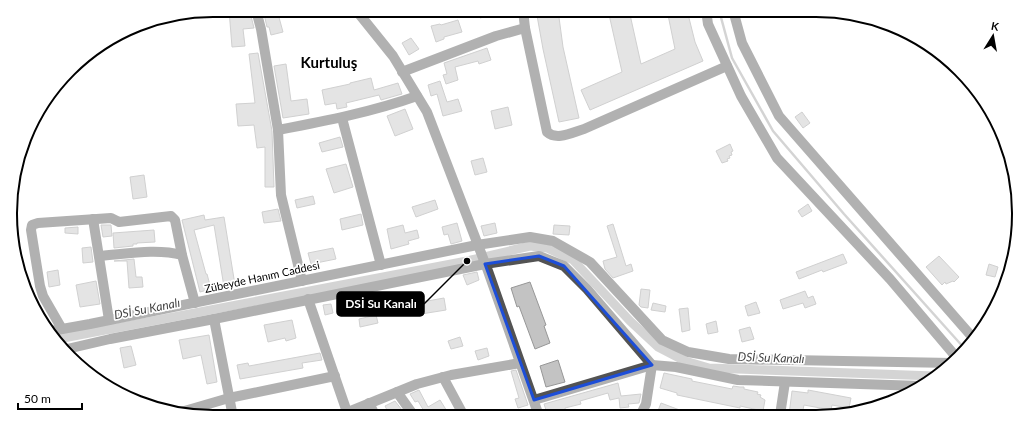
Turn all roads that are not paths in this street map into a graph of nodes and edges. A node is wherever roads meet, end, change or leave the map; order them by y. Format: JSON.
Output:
{"nodes":[{"id":1,"x":258,"y":17,"type":"edge"},
{"id":2,"x":362,"y":17,"type":"edge"},
{"id":3,"x":524,"y":17,"type":"edge"},
{"id":4,"x":707,"y":17,"type":"edge"},
{"id":5,"x":735,"y":17,"type":"edge"},
{"id":6,"x":525,"y":28,"type":"junction"},
{"id":7,"x":727,"y":66,"type":"junction"},
{"id":8,"x":402,"y":72,"type":"junction"},
{"id":9,"x":417,"y":96,"type":"junction"},
{"id":10,"x":342,"y":118,"type":"junction"},
{"id":11,"x":278,"y":130,"type":"junction"},
{"id":12,"x":93,"y":219,"type":"junction"},
{"id":13,"x":477,"y":245,"type":"junction"},
{"id":14,"x":182,"y":255,"type":"junction"},
{"id":15,"x":99,"y":256,"type":"junction"},
{"id":16,"x":485,"y":264,"type":"junction"},
{"id":17,"x":381,"y":265,"type":"junction"},
{"id":18,"x":302,"y":281,"type":"junction"},
{"id":19,"x":308,"y":299,"type":"junction"},
{"id":20,"x":195,"y":303,"type":"junction"},
{"id":21,"x":214,"y":319,"type":"junction"},
{"id":22,"x":109,"y":320,"type":"junction"},
{"id":23,"x":62,"y":329,"type":"junction"},
{"id":24,"x":56,"y":330,"type":"edge"},
{"id":25,"x":970,"y":334,"type":"edge"},
{"id":26,"x":71,"y":348,"type":"edge"},
{"id":27,"x":953,"y":353,"type":"edge"},
{"id":28,"x":520,"y":362,"type":"junction"},
{"id":29,"x":943,"y":363,"type":"edge"},
{"id":30,"x":652,"y":365,"type":"junction"},
{"id":31,"x":335,"y":376,"type":"junction"},
{"id":32,"x":444,"y":377,"type":"junction"},
{"id":33,"x":785,"y":382,"type":"junction"},
{"id":34,"x":903,"y":390,"type":"edge"},
{"id":35,"x":397,"y":392,"type":"junction"},
{"id":36,"x":230,"y":398,"type":"junction"},
{"id":37,"x":534,"y":400,"type":"junction"},
{"id":38,"x":369,"y":403,"type":"junction"},
{"id":39,"x":192,"y":409,"type":"edge"},
{"id":40,"x":232,"y":410,"type":"edge"},
{"id":41,"x":346,"y":410,"type":"edge"},
{"id":42,"x":352,"y":410,"type":"edge"},
{"id":43,"x":373,"y":410,"type":"edge"},
{"id":44,"x":410,"y":410,"type":"edge"},
{"id":45,"x":461,"y":410,"type":"edge"},
{"id":46,"x":538,"y":410,"type":"edge"},
{"id":47,"x":643,"y":410,"type":"edge"},
{"id":48,"x":781,"y":410,"type":"edge"}],
"edges":[{"from":1,"to":11,"type":"street"},
{"from":2,"to":8,"type":"street"},
{"from":3,"to":6,"type":"street"},
{"from":4,"to":7,"type":"street"},
{"from":5,"to":25,"type":"street"},
{"from":6,"to":7,"type":"street"},
{"from":6,"to":8,"type":"street"},
{"from":7,"to":27,"type":"street"},
{"from":8,"to":9,"type":"street"},
{"from":9,"to":10,"type":"street"},
{"from":9,"to":13,"type":"street"},
{"from":10,"to":11,"type":"street"},
{"from":10,"to":17,"type":"street"},
{"from":11,"to":18,"type":"street"},
{"from":12,"to":14,"type":"street"},
{"from":12,"to":15,"type":"street"},
{"from":12,"to":23,"type":"street"},
{"from":13,"to":16,"type":"street"},
{"from":13,"to":17,"type":"street","name":"Zübeyde Hanım Caddesi"},
{"from":13,"to":29,"type":"street","name":"Zübeyde Hanım Caddesi"},
{"from":14,"to":15,"type":"street"},
{"from":14,"to":20,"type":"street"},
{"from":15,"to":22,"type":"street"},
{"from":16,"to":19,"type":"street"},
{"from":16,"to":28,"type":"street"},
{"from":16,"to":30,"type":"street"},
{"from":17,"to":18,"type":"street","name":"Zübeyde Hanım Caddesi"},
{"from":18,"to":20,"type":"street","name":"Zübeyde Hanım Caddesi"},
{"from":19,"to":21,"type":"street"},
{"from":19,"to":31,"type":"street"},
{"from":20,"to":22,"type":"street","name":"Zübeyde Hanım Caddesi"},
{"from":21,"to":26,"type":"street"},
{"from":21,"to":36,"type":"street"},
{"from":22,"to":23,"type":"street","name":"Zübeyde Hanım Caddesi"},
{"from":23,"to":24,"type":"street","name":"Zübeyde Hanım Caddesi"},
{"from":28,"to":32,"type":"street"},
{"from":28,"to":37,"type":"street"},
{"from":30,"to":33,"type":"street"},
{"from":30,"to":37,"type":"street"},
{"from":30,"to":47,"type":"street"},
{"from":31,"to":36,"type":"street"},
{"from":31,"to":41,"type":"street"},
{"from":32,"to":35,"type":"street"},
{"from":32,"to":45,"type":"street"},
{"from":33,"to":34,"type":"street"},
{"from":33,"to":48,"type":"street"},
{"from":35,"to":38,"type":"street"},
{"from":35,"to":44,"type":"street"},
{"from":36,"to":39,"type":"street"},
{"from":36,"to":40,"type":"street"},
{"from":37,"to":46,"type":"street"},
{"from":38,"to":42,"type":"street"},
{"from":38,"to":43,"type":"street"}]}
